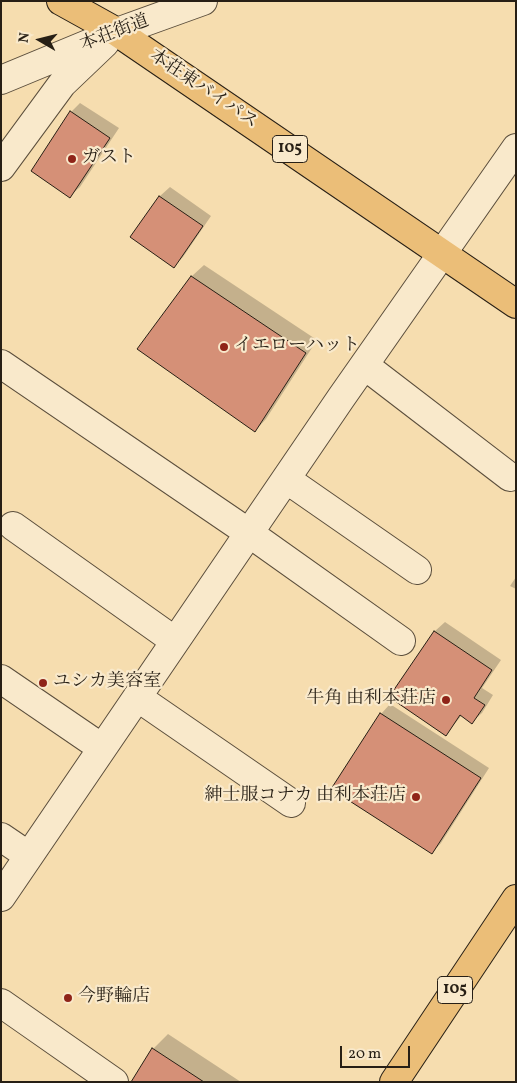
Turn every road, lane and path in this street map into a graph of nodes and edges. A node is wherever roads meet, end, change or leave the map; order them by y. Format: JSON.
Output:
{"nodes":[{"id":1,"x":203,"y":1,"type":"edge"},
{"id":2,"x":75,"y":5,"type":"edge"},
{"id":3,"x":117,"y":32,"type":"junction"},
{"id":4,"x":1,"y":80,"type":"edge"},
{"id":5,"x":516,"y":148,"type":"edge"},
{"id":6,"x":1,"y":168,"type":"edge"},
{"id":7,"x":442,"y":252,"type":"junction"},
{"id":8,"x":516,"y":304,"type":"edge"},
{"id":9,"x":1,"y":364,"type":"edge"},
{"id":10,"x":364,"y":365,"type":"junction"},
{"id":11,"x":510,"y":478,"type":"dead end"},
{"id":12,"x":286,"y":479,"type":"junction"},
{"id":13,"x":13,"y":526,"type":"dead end"},
{"id":14,"x":249,"y":532,"type":"junction"},
{"id":15,"x":417,"y":570,"type":"dead end"},
{"id":16,"x":175,"y":641,"type":"junction"},
{"id":17,"x":401,"y":641,"type":"dead end"},
{"id":18,"x":1,"y":679,"type":"edge"},
{"id":19,"x":137,"y":698,"type":"junction"},
{"id":20,"x":102,"y":748,"type":"junction"},
{"id":21,"x":291,"y":803,"type":"dead end"},
{"id":22,"x":1,"y":837,"type":"edge"},
{"id":23,"x":29,"y":856,"type":"junction"},
{"id":24,"x":1,"y":897,"type":"edge"},
{"id":25,"x":516,"y":899,"type":"edge"},
{"id":26,"x":1,"y":1003,"type":"edge"},
{"id":27,"x":114,"y":1082,"type":"edge"},
{"id":28,"x":394,"y":1082,"type":"edge"}],
"edges":[{"from":1,"to":3,"type":"street","name":"本荘街道"},
{"from":2,"to":3,"type":"highway","name":"本荘東バイパス","number":"105"},
{"from":3,"to":4,"type":"street","name":"本荘街道"},
{"from":3,"to":6,"type":"street"},
{"from":3,"to":7,"type":"highway","name":"本荘東バイパス","number":"105"},
{"from":5,"to":7,"type":"street"},
{"from":7,"to":8,"type":"highway","name":"本荘東バイパス","number":"105"},
{"from":7,"to":10,"type":"street"},
{"from":9,"to":14,"type":"street"},
{"from":10,"to":11,"type":"street"},
{"from":10,"to":12,"type":"street"},
{"from":12,"to":14,"type":"street"},
{"from":12,"to":15,"type":"street"},
{"from":13,"to":16,"type":"street"},
{"from":14,"to":16,"type":"street"},
{"from":14,"to":17,"type":"street"},
{"from":16,"to":19,"type":"street"},
{"from":18,"to":20,"type":"street"},
{"from":19,"to":20,"type":"street"},
{"from":19,"to":21,"type":"street"},
{"from":20,"to":23,"type":"street"},
{"from":22,"to":23,"type":"street"},
{"from":23,"to":24,"type":"street"},
{"from":25,"to":28,"type":"highway","number":"105"},
{"from":26,"to":27,"type":"street"}]}
